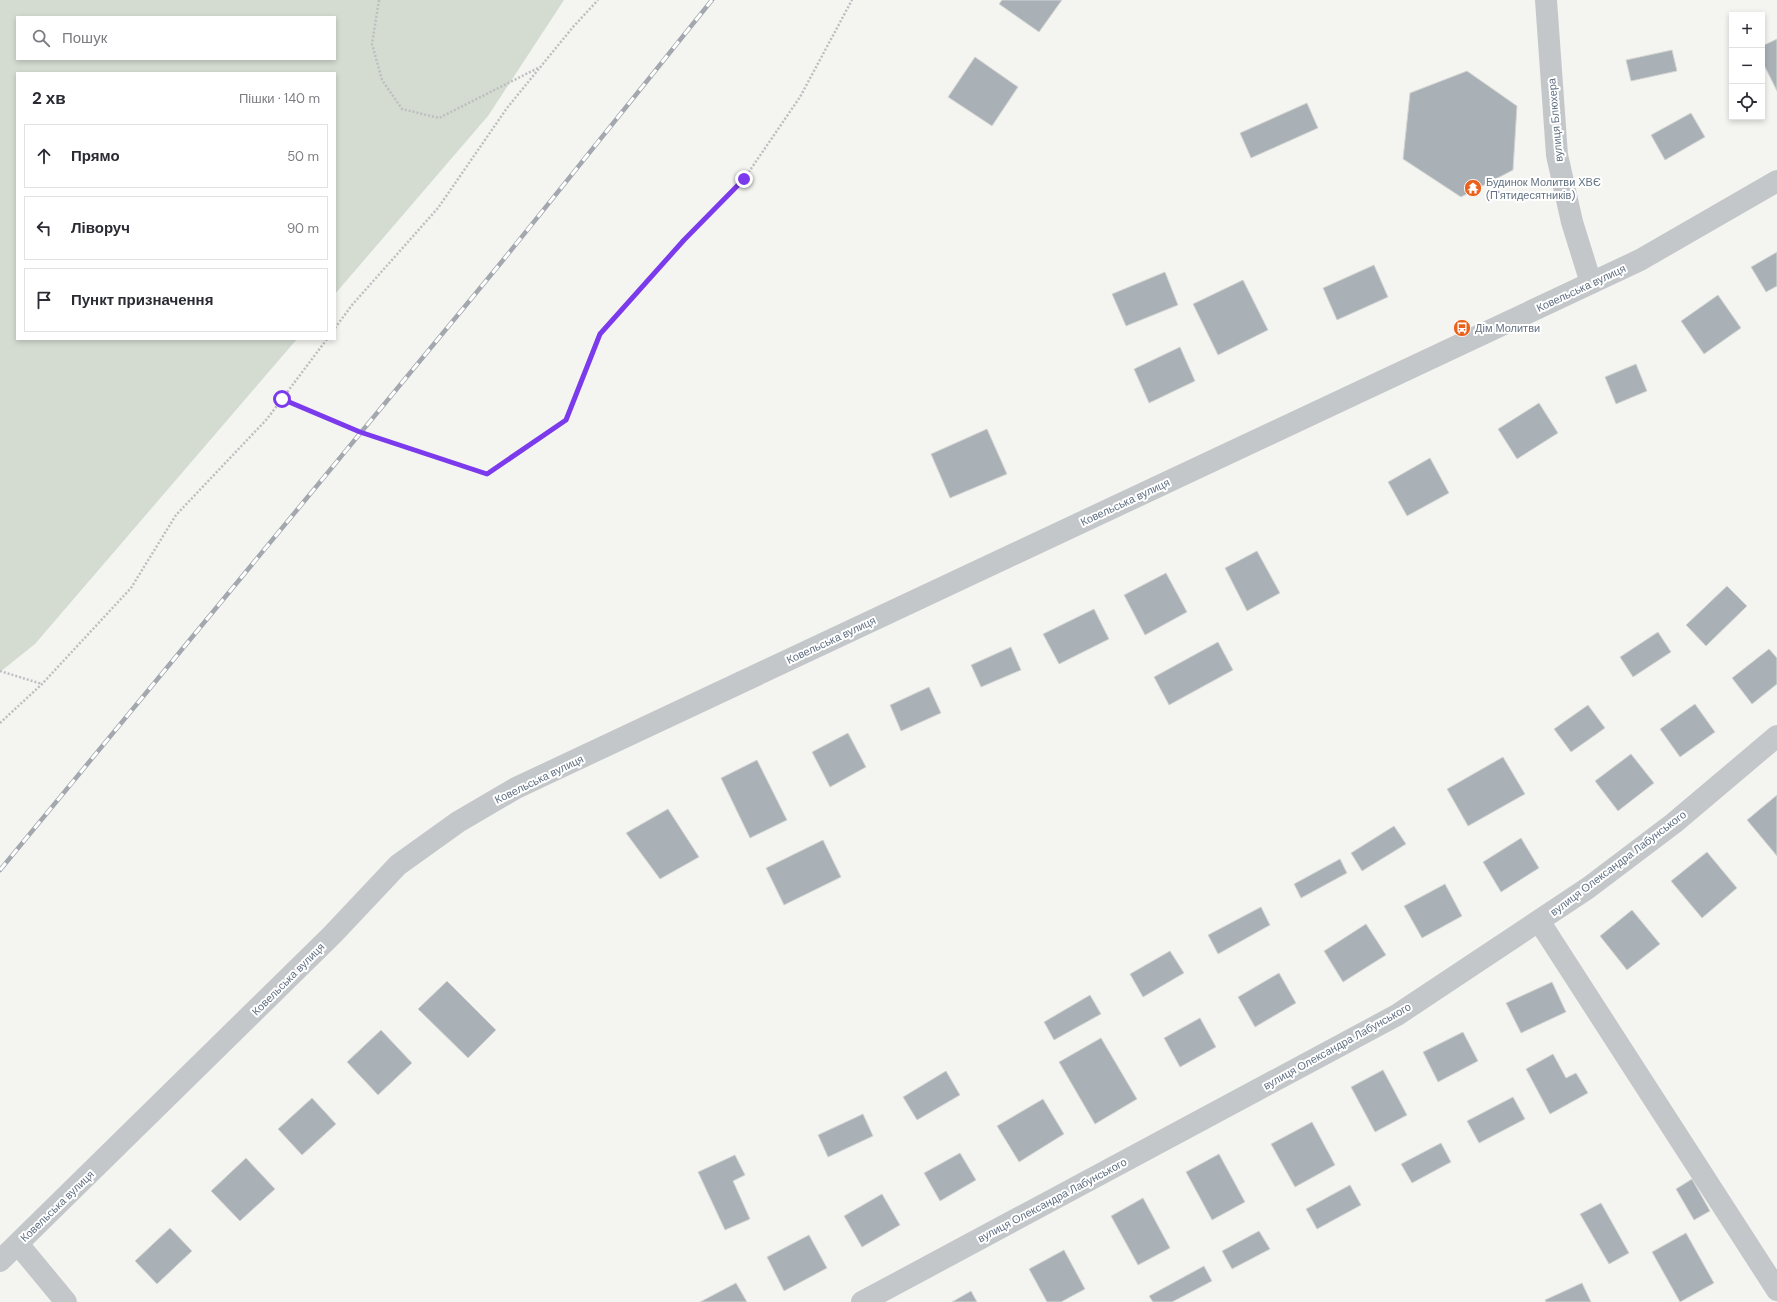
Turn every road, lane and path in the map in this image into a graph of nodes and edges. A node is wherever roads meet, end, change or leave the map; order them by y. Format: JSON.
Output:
{"nodes":[{"id":1,"x":379,"y":0,"type":"edge"},
{"id":2,"x":598,"y":0,"type":"edge"},
{"id":3,"x":852,"y":0,"type":"edge"},
{"id":4,"x":1546,"y":0,"type":"edge"},
{"id":5,"x":542,"y":66,"type":"junction"},
{"id":6,"x":1777,"y":182,"type":"edge"},
{"id":7,"x":1591,"y":283,"type":"junction"},
{"id":8,"x":336,"y":327,"type":"edge"},
{"id":9,"x":326,"y":340,"type":"edge"},
{"id":10,"x":282,"y":399,"type":"junction"},
{"id":11,"x":0,"y":671,"type":"edge"},
{"id":12,"x":42,"y":684,"type":"junction"},
{"id":13,"x":1,"y":723,"type":"edge"},
{"id":14,"x":1777,"y":736,"type":"edge"},
{"id":15,"x":1539,"y":921,"type":"junction"},
{"id":16,"x":18,"y":1244,"type":"junction"},
{"id":17,"x":0,"y":1262,"type":"edge"},
{"id":18,"x":1777,"y":1290,"type":"edge"},
{"id":19,"x":66,"y":1302,"type":"edge"},
{"id":20,"x":862,"y":1302,"type":"edge"}],
"edges":[{"from":1,"to":5,"type":"path"},
{"from":2,"to":5,"type":"path"},
{"from":3,"to":10,"type":"path"},
{"from":4,"to":7,"type":"street","name":"вулиця Блюхера"},
{"from":5,"to":8,"type":"path"},
{"from":6,"to":7,"type":"street","name":"Ковельська вулиця"},
{"from":7,"to":16,"type":"street","name":"Ковельська вулиця"},
{"from":9,"to":10,"type":"path"},
{"from":10,"to":12,"type":"path"},
{"from":11,"to":12,"type":"path"},
{"from":12,"to":13,"type":"path"},
{"from":14,"to":15,"type":"street","name":"вулиця Олександра Лабунського"},
{"from":15,"to":18,"type":"street"},
{"from":15,"to":20,"type":"street","name":"вулиця Олександра Лабунського"},
{"from":16,"to":17,"type":"street","name":"Ковельська вулиця"},
{"from":16,"to":19,"type":"street"}]}
